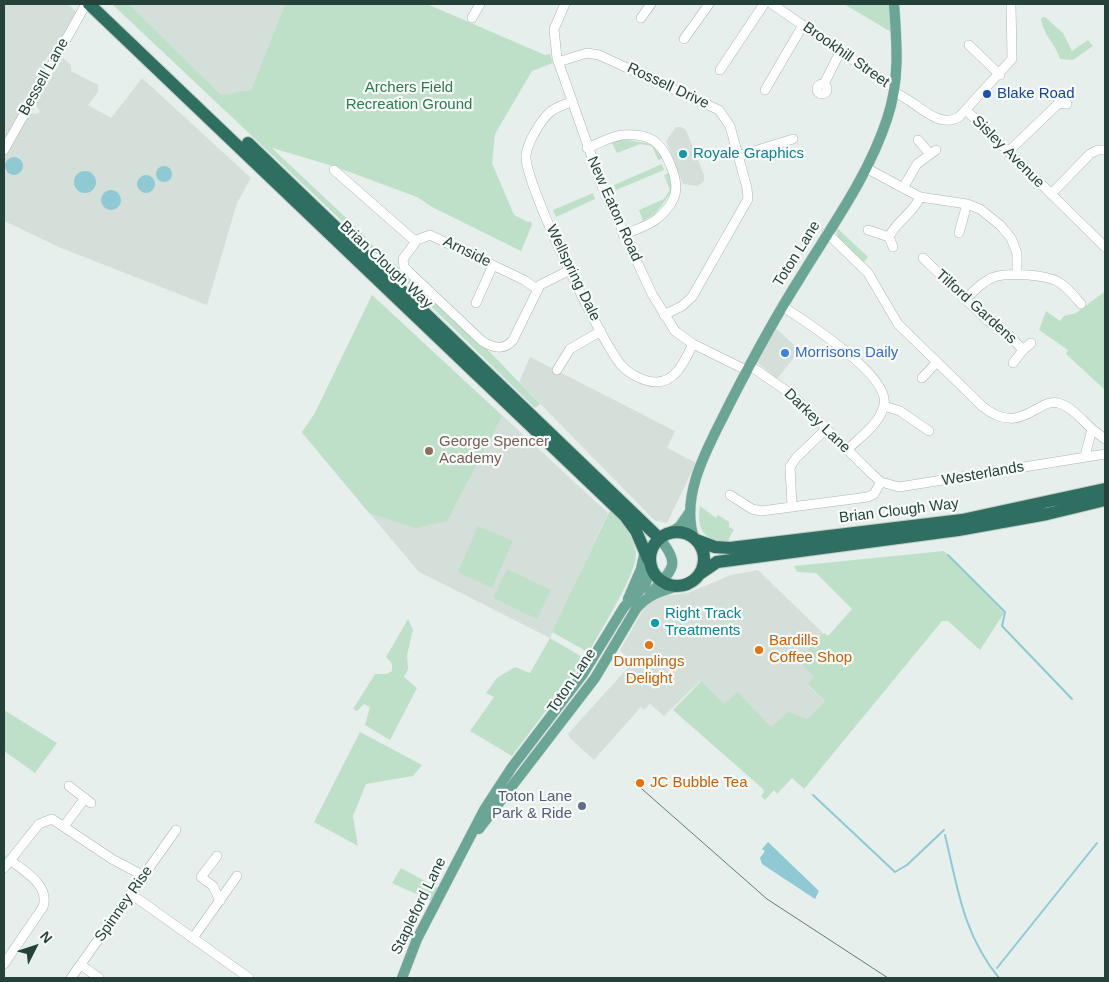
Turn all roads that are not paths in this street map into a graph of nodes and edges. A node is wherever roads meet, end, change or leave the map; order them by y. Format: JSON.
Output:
{"nodes":[{"id":1,"x":480,"y":4,"type":"edge"},
{"id":2,"x":565,"y":4,"type":"edge"},
{"id":3,"x":651,"y":4,"type":"edge"},
{"id":4,"x":709,"y":4,"type":"edge"},
{"id":5,"x":764,"y":4,"type":"edge"},
{"id":6,"x":772,"y":4,"type":"edge"},
{"id":7,"x":894,"y":4,"type":"edge"},
{"id":8,"x":1012,"y":4,"type":"edge"},
{"id":9,"x":93,"y":5,"type":"edge"},
{"id":10,"x":472,"y":18,"type":"dead end"},
{"id":11,"x":641,"y":18,"type":"dead end"},
{"id":12,"x":803,"y":25,"type":"junction"},
{"id":13,"x":684,"y":39,"type":"dead end"},
{"id":14,"x":975,"y":47,"type":"dead end"},
{"id":15,"x":840,"y":52,"type":"junction"},
{"id":16,"x":558,"y":62,"type":"junction"},
{"id":17,"x":720,"y":70,"type":"dead end"},
{"id":18,"x":1000,"y":75,"type":"junction"},
{"id":19,"x":824,"y":84,"type":"dead end"},
{"id":20,"x":765,"y":90,"type":"dead end"},
{"id":21,"x":895,"y":91,"type":"junction"},
{"id":22,"x":1061,"y":100,"type":"dead end"},
{"id":23,"x":571,"y":102,"type":"junction"},
{"id":24,"x":966,"y":110,"type":"junction"},
{"id":25,"x":793,"y":139,"type":"dead end"},
{"id":26,"x":918,"y":140,"type":"dead end"},
{"id":27,"x":587,"y":148,"type":"junction"},
{"id":28,"x":4,"y":150,"type":"edge"},
{"id":29,"x":1105,"y":150,"type":"edge"},
{"id":30,"x":1008,"y":152,"type":"junction"},
{"id":31,"x":738,"y":156,"type":"junction"},
{"id":32,"x":866,"y":168,"type":"junction"},
{"id":33,"x":334,"y":170,"type":"dead end"},
{"id":34,"x":903,"y":188,"type":"junction"},
{"id":35,"x":1051,"y":194,"type":"junction"},
{"id":36,"x":920,"y":196,"type":"junction"},
{"id":37,"x":966,"y":204,"type":"junction"},
{"id":38,"x":868,"y":230,"type":"dead end"},
{"id":39,"x":828,"y":233,"type":"junction"},
{"id":40,"x":623,"y":235,"type":"junction"},
{"id":41,"x":958,"y":235,"type":"dead end"},
{"id":42,"x":889,"y":237,"type":"junction"},
{"id":43,"x":415,"y":241,"type":"junction"},
{"id":44,"x":893,"y":247,"type":"dead end"},
{"id":45,"x":1105,"y":247,"type":"edge"},
{"id":46,"x":929,"y":260,"type":"dead end"},
{"id":47,"x":493,"y":265,"type":"junction"},
{"id":48,"x":570,"y":270,"type":"junction"},
{"id":49,"x":1017,"y":273,"type":"junction"},
{"id":50,"x":538,"y":289,"type":"junction"},
{"id":51,"x":475,"y":298,"type":"dead end"},
{"id":52,"x":966,"y":299,"type":"junction"},
{"id":53,"x":1081,"y":304,"type":"dead end"},
{"id":54,"x":782,"y":306,"type":"junction"},
{"id":55,"x":664,"y":315,"type":"junction"},
{"id":56,"x":601,"y":331,"type":"junction"},
{"id":57,"x":1031,"y":343,"type":"dead end"},
{"id":58,"x":693,"y":344,"type":"junction"},
{"id":59,"x":1023,"y":350,"type":"junction"},
{"id":60,"x":937,"y":362,"type":"junction"},
{"id":61,"x":1013,"y":363,"type":"dead end"},
{"id":62,"x":747,"y":368,"type":"junction"},
{"id":63,"x":557,"y":370,"type":"dead end"},
{"id":64,"x":922,"y":378,"type":"dead end"},
{"id":65,"x":884,"y":406,"type":"junction"},
{"id":66,"x":826,"y":428,"type":"junction"},
{"id":67,"x":1092,"y":429,"type":"junction"},
{"id":68,"x":928,"y":432,"type":"dead end"},
{"id":69,"x":1105,"y":439,"type":"edge"},
{"id":70,"x":847,"y":450,"type":"junction"},
{"id":71,"x":1105,"y":454,"type":"edge"},
{"id":72,"x":1085,"y":456,"type":"junction"},
{"id":73,"x":881,"y":482,"type":"junction"},
{"id":74,"x":1105,"y":490,"type":"edge"},
{"id":75,"x":730,"y":495,"type":"dead end"},
{"id":76,"x":1105,"y":500,"type":"edge"},
{"id":77,"x":792,"y":506,"type":"junction"},
{"id":78,"x":689,"y":512,"type":"junction"},
{"id":79,"x":664,"y":536,"type":"junction"},
{"id":80,"x":695,"y":539,"type":"junction"},
{"id":81,"x":643,"y":546,"type":"junction"},
{"id":82,"x":648,"y":561,"type":"junction"},
{"id":83,"x":701,"y":573,"type":"junction"},
{"id":84,"x":662,"y":580,"type":"junction"},
{"id":85,"x":678,"y":586,"type":"junction"},
{"id":86,"x":644,"y":600,"type":"junction"},
{"id":87,"x":624,"y":607,"type":"junction"},
{"id":88,"x":69,"y":786,"type":"dead end"},
{"id":89,"x":496,"y":801,"type":"junction"},
{"id":90,"x":65,"y":825,"type":"junction"},
{"id":91,"x":176,"y":830,"type":"dead end"},
{"id":92,"x":217,"y":856,"type":"dead end"},
{"id":93,"x":10,"y":860,"type":"junction"},
{"id":94,"x":4,"y":868,"type":"edge"},
{"id":95,"x":144,"y":876,"type":"junction"},
{"id":96,"x":236,"y":881,"type":"dead end"},
{"id":97,"x":131,"y":894,"type":"junction"},
{"id":98,"x":220,"y":901,"type":"junction"},
{"id":99,"x":193,"y":938,"type":"junction"},
{"id":100,"x":4,"y":964,"type":"edge"},
{"id":101,"x":81,"y":965,"type":"junction"},
{"id":102,"x":72,"y":978,"type":"edge"},
{"id":103,"x":99,"y":978,"type":"edge"},
{"id":104,"x":248,"y":978,"type":"edge"},
{"id":105,"x":402,"y":978,"type":"edge"}],
"edges":[{"from":1,"to":10,"type":"street"},
{"from":2,"to":16,"type":"street","name":"New Eaton Road"},
{"from":3,"to":11,"type":"street"},
{"from":4,"to":13,"type":"street"},
{"from":5,"to":17,"type":"street"},
{"from":6,"to":12,"type":"street","name":"Brookhill Street"},
{"from":7,"to":21,"type":"main road","name":"Toton Lane"},
{"from":8,"to":18,"type":"street"},
{"from":9,"to":28,"type":"street","name":"Bessell Lane"},
{"from":9,"to":79,"type":"highway","name":"Brian Clough Way"},
{"from":9,"to":81,"type":"highway","name":"Brian Clough Way"},
{"from":12,"to":15,"type":"street","name":"Brookhill Street"},
{"from":12,"to":20,"type":"street"},
{"from":14,"to":18,"type":"street"},
{"from":15,"to":19,"type":"street"},
{"from":15,"to":21,"type":"street","name":"Brookhill Street"},
{"from":16,"to":23,"type":"street","name":"New Eaton Road"},
{"from":16,"to":31,"type":"street","name":"Rossell Drive"},
{"from":18,"to":24,"type":"street"},
{"from":21,"to":24,"type":"street"},
{"from":21,"to":32,"type":"main road","name":"Toton Lane"},
{"from":22,"to":30,"type":"street"},
{"from":23,"to":27,"type":"street","name":"New Eaton Road"},
{"from":23,"to":48,"type":"street","name":"Wellspring Dale"},
{"from":24,"to":30,"type":"street","name":"Sisley Avenue"},
{"from":25,"to":31,"type":"street"},
{"from":26,"to":34,"type":"street"},
{"from":27,"to":40,"type":"street","name":"New Eaton Road"},
{"from":27,"to":40,"type":"street"},
{"from":29,"to":35,"type":"street","name":"Sisley Avenue"},
{"from":30,"to":35,"type":"street","name":"Sisley Avenue"},
{"from":31,"to":55,"type":"street","name":"Rossell Drive"},
{"from":32,"to":34,"type":"street"},
{"from":32,"to":39,"type":"main road","name":"Toton Lane"},
{"from":33,"to":43,"type":"street"},
{"from":34,"to":36,"type":"street"},
{"from":35,"to":45,"type":"street","name":"Sisley Avenue"},
{"from":36,"to":37,"type":"street"},
{"from":36,"to":42,"type":"street"},
{"from":37,"to":41,"type":"street"},
{"from":37,"to":49,"type":"street"},
{"from":38,"to":42,"type":"street"},
{"from":39,"to":54,"type":"main road","name":"Toton Lane"},
{"from":39,"to":60,"type":"street"},
{"from":40,"to":55,"type":"street","name":"New Eaton Road"},
{"from":42,"to":44,"type":"street"},
{"from":43,"to":47,"type":"street","name":"Arnside"},
{"from":43,"to":50,"type":"street"},
{"from":46,"to":52,"type":"street","name":"Tilford Gardens"},
{"from":47,"to":50,"type":"street","name":"Arnside"},
{"from":47,"to":51,"type":"street"},
{"from":48,"to":50,"type":"street"},
{"from":48,"to":56,"type":"street","name":"Wellspring Dale"},
{"from":49,"to":52,"type":"street"},
{"from":49,"to":53,"type":"street"},
{"from":52,"to":59,"type":"street","name":"Tilford Gardens"},
{"from":54,"to":62,"type":"main road","name":"Toton Lane"},
{"from":54,"to":65,"type":"street"},
{"from":55,"to":58,"type":"street","name":"New Eaton Road"},
{"from":56,"to":58,"type":"street","name":"Wellspring Dale"},
{"from":56,"to":63,"type":"street"},
{"from":57,"to":59,"type":"street","name":"Tilford Gardens"},
{"from":58,"to":62,"type":"street","name":"New Eaton Road"},
{"from":59,"to":61,"type":"street","name":"Tilford Gardens"},
{"from":60,"to":64,"type":"street"},
{"from":60,"to":67,"type":"street"},
{"from":62,"to":66,"type":"street","name":"Darkey Lane"},
{"from":62,"to":78,"type":"main road","name":"Toton Lane"},
{"from":65,"to":68,"type":"street"},
{"from":65,"to":70,"type":"street"},
{"from":66,"to":70,"type":"street","name":"Darkey Lane"},
{"from":66,"to":77,"type":"street"},
{"from":67,"to":69,"type":"street"},
{"from":67,"to":72,"type":"street"},
{"from":70,"to":73,"type":"street","name":"Darkey Lane"},
{"from":71,"to":72,"type":"street","name":"Westerlands"},
{"from":72,"to":73,"type":"street","name":"Westerlands"},
{"from":73,"to":77,"type":"street"},
{"from":74,"to":80,"type":"highway","name":"Brian Clough Way"},
{"from":75,"to":77,"type":"street"},
{"from":76,"to":83,"type":"highway","name":"Brian Clough Way"},
{"from":78,"to":79,"type":"main road","name":"Toton Lane"},
{"from":78,"to":80,"type":"main road","name":"Toton Lane"},
{"from":79,"to":80,"type":"highway","name":"Brian Clough Way"},
{"from":79,"to":82,"type":"highway"},
{"from":79,"to":84,"type":"main road"},
{"from":80,"to":83,"type":"highway"},
{"from":81,"to":82,"type":"highway","name":"Brian Clough Way"},
{"from":81,"to":87,"type":"main road"},
{"from":82,"to":84,"type":"highway","name":"Brian Clough Way"},
{"from":82,"to":87,"type":"main road","name":"Toton Lane"},
{"from":83,"to":85,"type":"highway","name":"Brian Clough Way"},
{"from":84,"to":85,"type":"highway"},
{"from":84,"to":86,"type":"main road"},
{"from":85,"to":86,"type":"main road","name":"Toton Lane"},
{"from":86,"to":89,"type":"main road","name":"Toton Lane"},
{"from":87,"to":89,"type":"main road","name":"Toton Lane"},
{"from":88,"to":90,"type":"street"},
{"from":89,"to":105,"type":"main road","name":"Stapleford Lane"},
{"from":90,"to":93,"type":"street"},
{"from":90,"to":95,"type":"street"},
{"from":91,"to":95,"type":"street","name":"Spinney Rise"},
{"from":92,"to":98,"type":"street"},
{"from":93,"to":94,"type":"street"},
{"from":93,"to":100,"type":"street"},
{"from":95,"to":97,"type":"street","name":"Spinney Rise"},
{"from":96,"to":98,"type":"street"},
{"from":97,"to":99,"type":"street"},
{"from":97,"to":101,"type":"street","name":"Spinney Rise"},
{"from":98,"to":99,"type":"street"},
{"from":99,"to":104,"type":"street"},
{"from":101,"to":102,"type":"street","name":"Spinney Rise"},
{"from":101,"to":103,"type":"street"}]}
